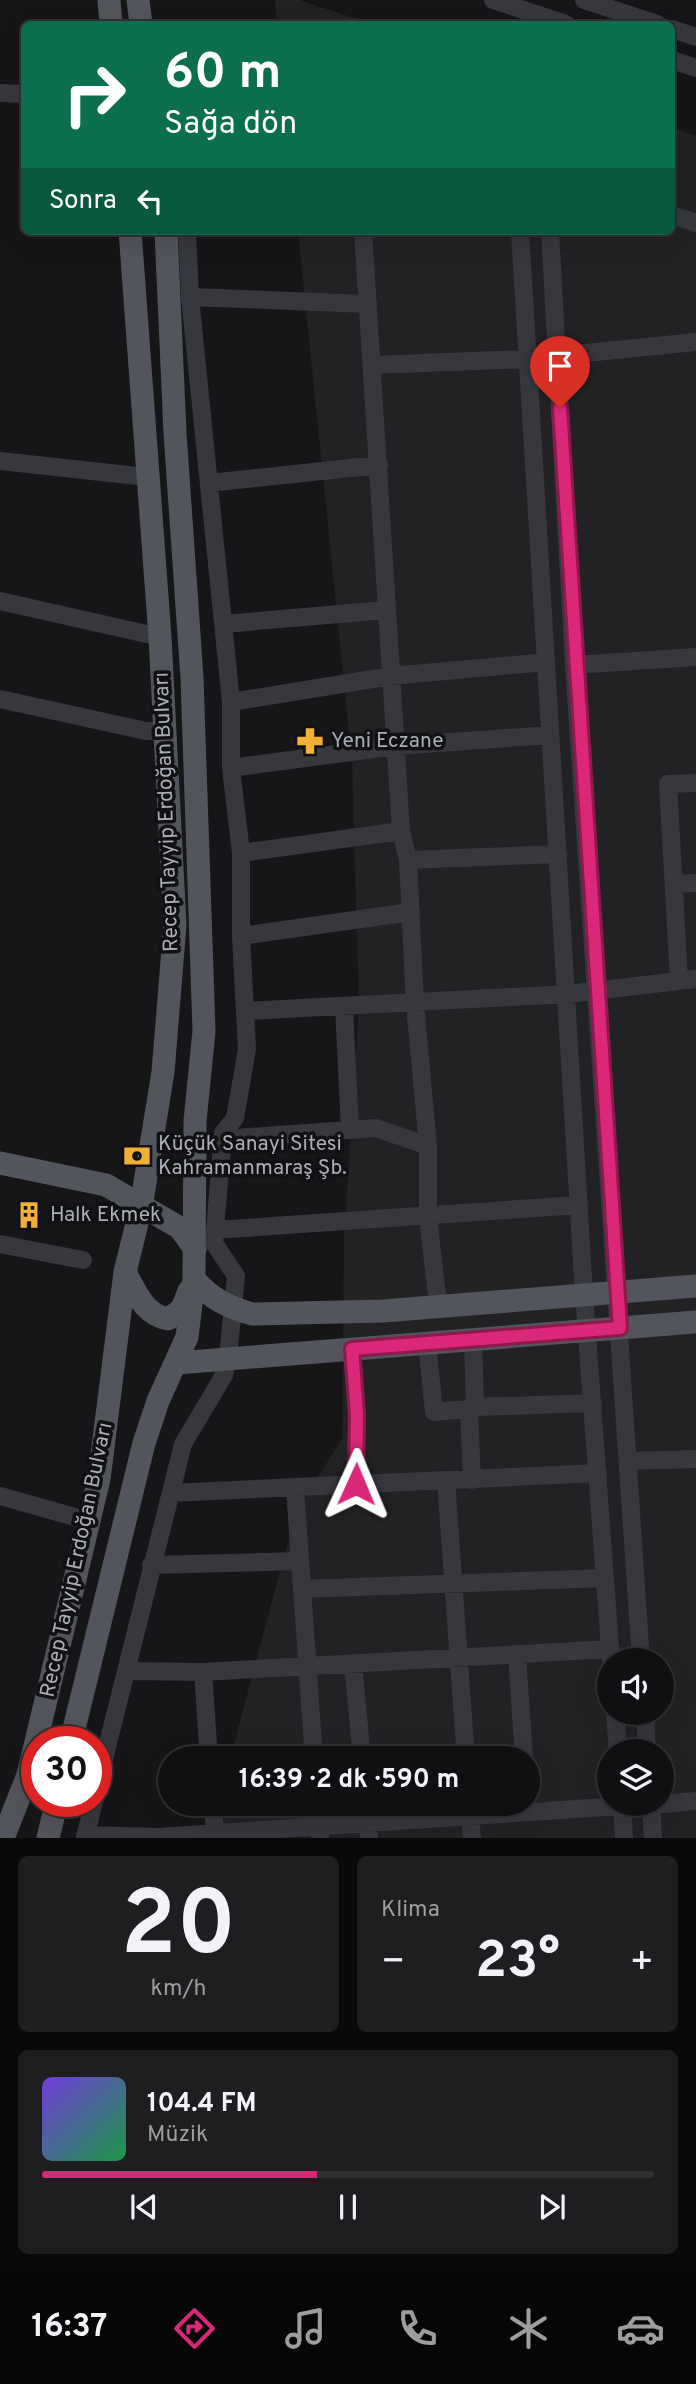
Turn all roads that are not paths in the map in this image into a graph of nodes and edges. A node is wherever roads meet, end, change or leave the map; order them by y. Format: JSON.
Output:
{"nodes":[{"id":1,"x":109,"y":0,"type":"edge"},
{"id":2,"x":138,"y":0,"type":"edge"},
{"id":3,"x":494,"y":0,"type":"edge"},
{"id":4,"x":584,"y":0,"type":"edge"},
{"id":5,"x":111,"y":21,"type":"edge"},
{"id":6,"x":141,"y":21,"type":"edge"},
{"id":7,"x":557,"y":21,"type":"edge"},
{"id":8,"x":648,"y":21,"type":"edge"},
{"id":9,"x":675,"y":30,"type":"edge"},
{"id":10,"x":696,"y":37,"type":"edge"},
{"id":11,"x":675,"y":61,"type":"edge"},
{"id":12,"x":696,"y":68,"type":"edge"},
{"id":13,"x":0,"y":93,"type":"edge"},
{"id":14,"x":21,"y":94,"type":"edge"},
{"id":15,"x":675,"y":216,"type":"edge"},
{"id":16,"x":696,"y":223,"type":"edge"},
{"id":17,"x":130,"y":235,"type":"edge"},
{"id":18,"x":166,"y":235,"type":"edge"},
{"id":19,"x":187,"y":235,"type":"edge"},
{"id":20,"x":363,"y":235,"type":"edge"},
{"id":21,"x":520,"y":235,"type":"edge"},
{"id":22,"x":550,"y":235,"type":"edge"},
{"id":23,"x":190,"y":297,"type":"junction"},
{"id":24,"x":368,"y":304,"type":"junction"},
{"id":25,"x":696,"y":342,"type":"edge"},
{"id":26,"x":557,"y":357,"type":"junction"},
{"id":27,"x":526,"y":359,"type":"junction"},
{"id":28,"x":372,"y":365,"type":"junction"},
{"id":29,"x":0,"y":461,"type":"edge"},
{"id":30,"x":379,"y":465,"type":"junction"},
{"id":31,"x":147,"y":477,"type":"junction"},
{"id":32,"x":209,"y":483,"type":"junction"},
{"id":33,"x":0,"y":601,"type":"edge"},
{"id":34,"x":386,"y":610,"type":"junction"},
{"id":35,"x":223,"y":624,"type":"junction"},
{"id":36,"x":160,"y":637,"type":"junction"},
{"id":37,"x":696,"y":657,"type":"edge"},
{"id":38,"x":546,"y":662,"type":"junction"},
{"id":39,"x":575,"y":665,"type":"junction"},
{"id":40,"x":391,"y":676,"type":"junction"},
{"id":41,"x":0,"y":699,"type":"edge"},
{"id":42,"x":231,"y":702,"type":"junction"},
{"id":43,"x":166,"y":731,"type":"junction"},
{"id":44,"x":550,"y":735,"type":"junction"},
{"id":45,"x":396,"y":746,"type":"junction"},
{"id":46,"x":231,"y":768,"type":"junction"},
{"id":47,"x":696,"y":783,"type":"edge"},
{"id":48,"x":401,"y":831,"type":"junction"},
{"id":49,"x":241,"y":853,"type":"junction"},
{"id":50,"x":558,"y":854,"type":"junction"},
{"id":51,"x":408,"y":860,"type":"junction"},
{"id":52,"x":696,"y":883,"type":"edge"},
{"id":53,"x":674,"y":884,"type":"junction"},
{"id":54,"x":411,"y":912,"type":"junction"},
{"id":55,"x":241,"y":936,"type":"junction"},
{"id":56,"x":687,"y":980,"type":"edge"},
{"id":57,"x":598,"y":991,"type":"junction"},
{"id":58,"x":568,"y":995,"type":"junction"},
{"id":59,"x":415,"y":1004,"type":"junction"},
{"id":60,"x":344,"y":1006,"type":"junction"},
{"id":61,"x":247,"y":1011,"type":"junction"},
{"id":62,"x":350,"y":1130,"type":"junction"},
{"id":63,"x":223,"y":1139,"type":"junction"},
{"id":64,"x":428,"y":1146,"type":"junction"},
{"id":65,"x":0,"y":1163,"type":"edge"},
{"id":66,"x":579,"y":1205,"type":"junction"},
{"id":67,"x":141,"y":1206,"type":"junction"},
{"id":68,"x":428,"y":1217,"type":"junction"},
{"id":69,"x":215,"y":1230,"type":"junction"},
{"id":70,"x":0,"y":1244,"type":"edge"},
{"id":71,"x":195,"y":1249,"type":"junction"},
{"id":72,"x":83,"y":1260,"type":"dead end"},
{"id":73,"x":125,"y":1272,"type":"junction"},
{"id":74,"x":194,"y":1279,"type":"junction"},
{"id":75,"x":696,"y":1286,"type":"edge"},
{"id":76,"x":617,"y":1292,"type":"junction"},
{"id":77,"x":584,"y":1295,"type":"junction"},
{"id":78,"x":438,"y":1305,"type":"junction"},
{"id":79,"x":231,"y":1308,"type":"junction"},
{"id":80,"x":696,"y":1322,"type":"edge"},
{"id":81,"x":620,"y":1328,"type":"junction"},
{"id":82,"x":587,"y":1331,"type":"junction"},
{"id":83,"x":473,"y":1340,"type":"junction"},
{"id":84,"x":427,"y":1343,"type":"junction"},
{"id":85,"x":352,"y":1349,"type":"junction"},
{"id":86,"x":228,"y":1357,"type":"junction"},
{"id":87,"x":176,"y":1363,"type":"junction"},
{"id":88,"x":593,"y":1402,"type":"junction"},
{"id":89,"x":472,"y":1408,"type":"junction"},
{"id":90,"x":696,"y":1459,"type":"edge"},
{"id":91,"x":628,"y":1461,"type":"junction"},
{"id":92,"x":598,"y":1474,"type":"junction"},
{"id":93,"x":472,"y":1479,"type":"junction"},
{"id":94,"x":446,"y":1480,"type":"junction"},
{"id":95,"x":356,"y":1484,"type":"junction"},
{"id":96,"x":295,"y":1488,"type":"junction"},
{"id":97,"x":171,"y":1493,"type":"junction"},
{"id":98,"x":0,"y":1496,"type":"edge"},
{"id":99,"x":89,"y":1521,"type":"junction"},
{"id":100,"x":300,"y":1561,"type":"junction"},
{"id":101,"x":151,"y":1565,"type":"junction"},
{"id":102,"x":605,"y":1577,"type":"junction"},
{"id":103,"x":453,"y":1583,"type":"junction"},
{"id":104,"x":302,"y":1589,"type":"junction"},
{"id":105,"x":610,"y":1648,"type":"edge"},
{"id":106,"x":640,"y":1648,"type":"edge"},
{"id":107,"x":516,"y":1654,"type":"junction"},
{"id":108,"x":597,"y":1655,"type":"edge"},
{"id":109,"x":458,"y":1657,"type":"junction"},
{"id":110,"x":354,"y":1663,"type":"junction"},
{"id":111,"x":308,"y":1666,"type":"junction"},
{"id":112,"x":127,"y":1671,"type":"junction"},
{"id":113,"x":203,"y":1672,"type":"junction"},
{"id":114,"x":75,"y":1726,"type":"edge"},
{"id":115,"x":112,"y":1729,"type":"edge"},
{"id":116,"x":208,"y":1746,"type":"edge"},
{"id":117,"x":313,"y":1746,"type":"edge"},
{"id":118,"x":361,"y":1746,"type":"edge"},
{"id":119,"x":465,"y":1746,"type":"edge"},
{"id":120,"x":523,"y":1746,"type":"edge"},
{"id":121,"x":696,"y":1801,"type":"edge"},
{"id":122,"x":674,"y":1803,"type":"edge"},
{"id":123,"x":540,"y":1804,"type":"edge"},
{"id":124,"x":597,"y":1805,"type":"edge"},
{"id":125,"x":214,"y":1816,"type":"edge"},
{"id":126,"x":441,"y":1816,"type":"edge"},
{"id":127,"x":470,"y":1816,"type":"edge"},
{"id":128,"x":623,"y":1816,"type":"edge"},
{"id":129,"x":652,"y":1816,"type":"edge"},
{"id":130,"x":53,"y":1817,"type":"edge"},
{"id":131,"x":90,"y":1817,"type":"edge"},
{"id":132,"x":5,"y":1829,"type":"edge"},
{"id":133,"x":368,"y":1831,"type":"edge"},
{"id":134,"x":319,"y":1832,"type":"edge"},
{"id":135,"x":215,"y":1833,"type":"junction"},
{"id":136,"x":85,"y":1836,"type":"edge"},
{"id":137,"x":48,"y":1838,"type":"edge"},
{"id":138,"x":159,"y":1838,"type":"edge"},
{"id":139,"x":472,"y":1838,"type":"edge"},
{"id":140,"x":624,"y":1838,"type":"edge"},
{"id":141,"x":653,"y":1838,"type":"edge"}],
"edges":[{"from":1,"to":5,"type":"main road"},
{"from":2,"to":6,"type":"main road"},
{"from":3,"to":7,"type":"street"},
{"from":4,"to":8,"type":"street"},
{"from":9,"to":10,"type":"street"},
{"from":11,"to":12,"type":"street"},
{"from":13,"to":14,"type":"street"},
{"from":15,"to":16,"type":"street"},
{"from":17,"to":31,"type":"main road","name":"Recep Tayyip Erdoğan Bulvarı"},
{"from":18,"to":71,"type":"main road","name":"Recep Tayyip Erdoğan Bulvarı"},
{"from":19,"to":23,"type":"street"},
{"from":20,"to":24,"type":"street"},
{"from":21,"to":27,"type":"street"},
{"from":22,"to":26,"type":"street"},
{"from":23,"to":24,"type":"street"},
{"from":23,"to":32,"type":"street"},
{"from":24,"to":28,"type":"street"},
{"from":25,"to":26,"type":"street"},
{"from":26,"to":27,"type":"street"},
{"from":26,"to":39,"type":"street"},
{"from":27,"to":28,"type":"street"},
{"from":27,"to":38,"type":"street"},
{"from":28,"to":30,"type":"street"},
{"from":29,"to":31,"type":"street"},
{"from":30,"to":32,"type":"street"},
{"from":30,"to":34,"type":"street"},
{"from":31,"to":36,"type":"main road","name":"Recep Tayyip Erdoğan Bulvarı"},
{"from":32,"to":35,"type":"street"},
{"from":33,"to":36,"type":"street"},
{"from":34,"to":35,"type":"street"},
{"from":34,"to":40,"type":"street"},
{"from":35,"to":42,"type":"street"},
{"from":36,"to":43,"type":"main road","name":"Recep Tayyip Erdoğan Bulvarı"},
{"from":37,"to":39,"type":"street"},
{"from":38,"to":40,"type":"street"},
{"from":38,"to":44,"type":"street"},
{"from":39,"to":57,"type":"street"},
{"from":40,"to":42,"type":"street"},
{"from":40,"to":45,"type":"street"},
{"from":41,"to":43,"type":"street"},
{"from":42,"to":46,"type":"street"},
{"from":43,"to":67,"type":"main road","name":"Recep Tayyip Erdoğan Bulvarı"},
{"from":44,"to":45,"type":"street"},
{"from":44,"to":50,"type":"street"},
{"from":45,"to":46,"type":"street"},
{"from":45,"to":48,"type":"street"},
{"from":46,"to":49,"type":"street"},
{"from":47,"to":53,"type":"street"},
{"from":48,"to":49,"type":"street"},
{"from":48,"to":51,"type":"street"},
{"from":49,"to":55,"type":"street"},
{"from":50,"to":51,"type":"street"},
{"from":50,"to":58,"type":"street"},
{"from":51,"to":54,"type":"street"},
{"from":52,"to":53,"type":"street"},
{"from":53,"to":56,"type":"street"},
{"from":54,"to":55,"type":"street"},
{"from":54,"to":59,"type":"street"},
{"from":55,"to":61,"type":"street"},
{"from":56,"to":57,"type":"street"},
{"from":57,"to":58,"type":"street"},
{"from":57,"to":76,"type":"street"},
{"from":58,"to":59,"type":"street"},
{"from":58,"to":66,"type":"street"},
{"from":59,"to":60,"type":"street"},
{"from":59,"to":64,"type":"street"},
{"from":60,"to":61,"type":"street"},
{"from":60,"to":62,"type":"street"},
{"from":61,"to":63,"type":"street"},
{"from":62,"to":63,"type":"street"},
{"from":62,"to":64,"type":"street"},
{"from":63,"to":69,"type":"street"},
{"from":64,"to":68,"type":"street"},
{"from":65,"to":67,"type":"main road"},
{"from":66,"to":68,"type":"street"},
{"from":66,"to":77,"type":"street"},
{"from":67,"to":71,"type":"main road"},
{"from":67,"to":73,"type":"main road","name":"Recep Tayyip Erdoğan Bulvarı"},
{"from":68,"to":69,"type":"street"},
{"from":68,"to":78,"type":"street"},
{"from":69,"to":79,"type":"street"},
{"from":70,"to":72,"type":"street"},
{"from":71,"to":74,"type":"main road","name":"Recep Tayyip Erdoğan Bulvarı"},
{"from":73,"to":74,"type":"main road"},
{"from":73,"to":99,"type":"main road","name":"Recep Tayyip Erdoğan Bulvarı"},
{"from":74,"to":79,"type":"main road"},
{"from":74,"to":87,"type":"main road","name":"Recep Tayyip Erdoğan Bulvarı"},
{"from":75,"to":76,"type":"main road"},
{"from":76,"to":77,"type":"main road"},
{"from":76,"to":81,"type":"street"},
{"from":77,"to":78,"type":"main road"},
{"from":77,"to":82,"type":"street"},
{"from":78,"to":79,"type":"main road"},
{"from":79,"to":86,"type":"street"},
{"from":80,"to":81,"type":"main road"},
{"from":81,"to":82,"type":"main road"},
{"from":81,"to":91,"type":"street"},
{"from":82,"to":83,"type":"main road"},
{"from":82,"to":88,"type":"street"},
{"from":83,"to":84,"type":"main road"},
{"from":83,"to":89,"type":"street"},
{"from":84,"to":85,"type":"main road"},
{"from":84,"to":89,"type":"street"},
{"from":85,"to":86,"type":"main road"},
{"from":85,"to":95,"type":"street"},
{"from":86,"to":87,"type":"main road"},
{"from":86,"to":97,"type":"street"},
{"from":87,"to":114,"type":"main road","name":"Recep Tayyip Erdoğan Bulvarı"},
{"from":88,"to":89,"type":"street"},
{"from":88,"to":92,"type":"street"},
{"from":89,"to":93,"type":"street"},
{"from":90,"to":91,"type":"street"},
{"from":91,"to":106,"type":"street"},
{"from":92,"to":93,"type":"street"},
{"from":92,"to":102,"type":"street"},
{"from":93,"to":94,"type":"street"},
{"from":94,"to":95,"type":"street"},
{"from":94,"to":103,"type":"street"},
{"from":95,"to":96,"type":"street"},
{"from":96,"to":97,"type":"street"},
{"from":96,"to":100,"type":"street"},
{"from":97,"to":101,"type":"street"},
{"from":98,"to":99,"type":"street"},
{"from":99,"to":132,"type":"main road","name":"Recep Tayyip Erdoğan Bulvarı"},
{"from":100,"to":101,"type":"street"},
{"from":100,"to":104,"type":"street"},
{"from":101,"to":112,"type":"street"},
{"from":102,"to":103,"type":"street"},
{"from":102,"to":105,"type":"street"},
{"from":103,"to":104,"type":"street"},
{"from":103,"to":109,"type":"street"},
{"from":104,"to":111,"type":"street"},
{"from":107,"to":108,"type":"street"},
{"from":107,"to":109,"type":"street"},
{"from":107,"to":120,"type":"street"},
{"from":109,"to":110,"type":"street"},
{"from":109,"to":119,"type":"street"},
{"from":110,"to":111,"type":"street"},
{"from":110,"to":118,"type":"street"},
{"from":111,"to":113,"type":"street"},
{"from":111,"to":117,"type":"street"},
{"from":112,"to":113,"type":"street"},
{"from":112,"to":115,"type":"street"},
{"from":113,"to":116,"type":"street"},
{"from":121,"to":122,"type":"street"},
{"from":123,"to":124,"type":"street"},
{"from":125,"to":135,"type":"street"},
{"from":126,"to":133,"type":"street"},
{"from":127,"to":139,"type":"street"},
{"from":128,"to":140,"type":"street"},
{"from":129,"to":141,"type":"street"},
{"from":130,"to":137,"type":"main road"},
{"from":131,"to":136,"type":"street"},
{"from":133,"to":134,"type":"street"},
{"from":134,"to":135,"type":"street"},
{"from":135,"to":138,"type":"street"},
{"from":136,"to":138,"type":"street"}]}
